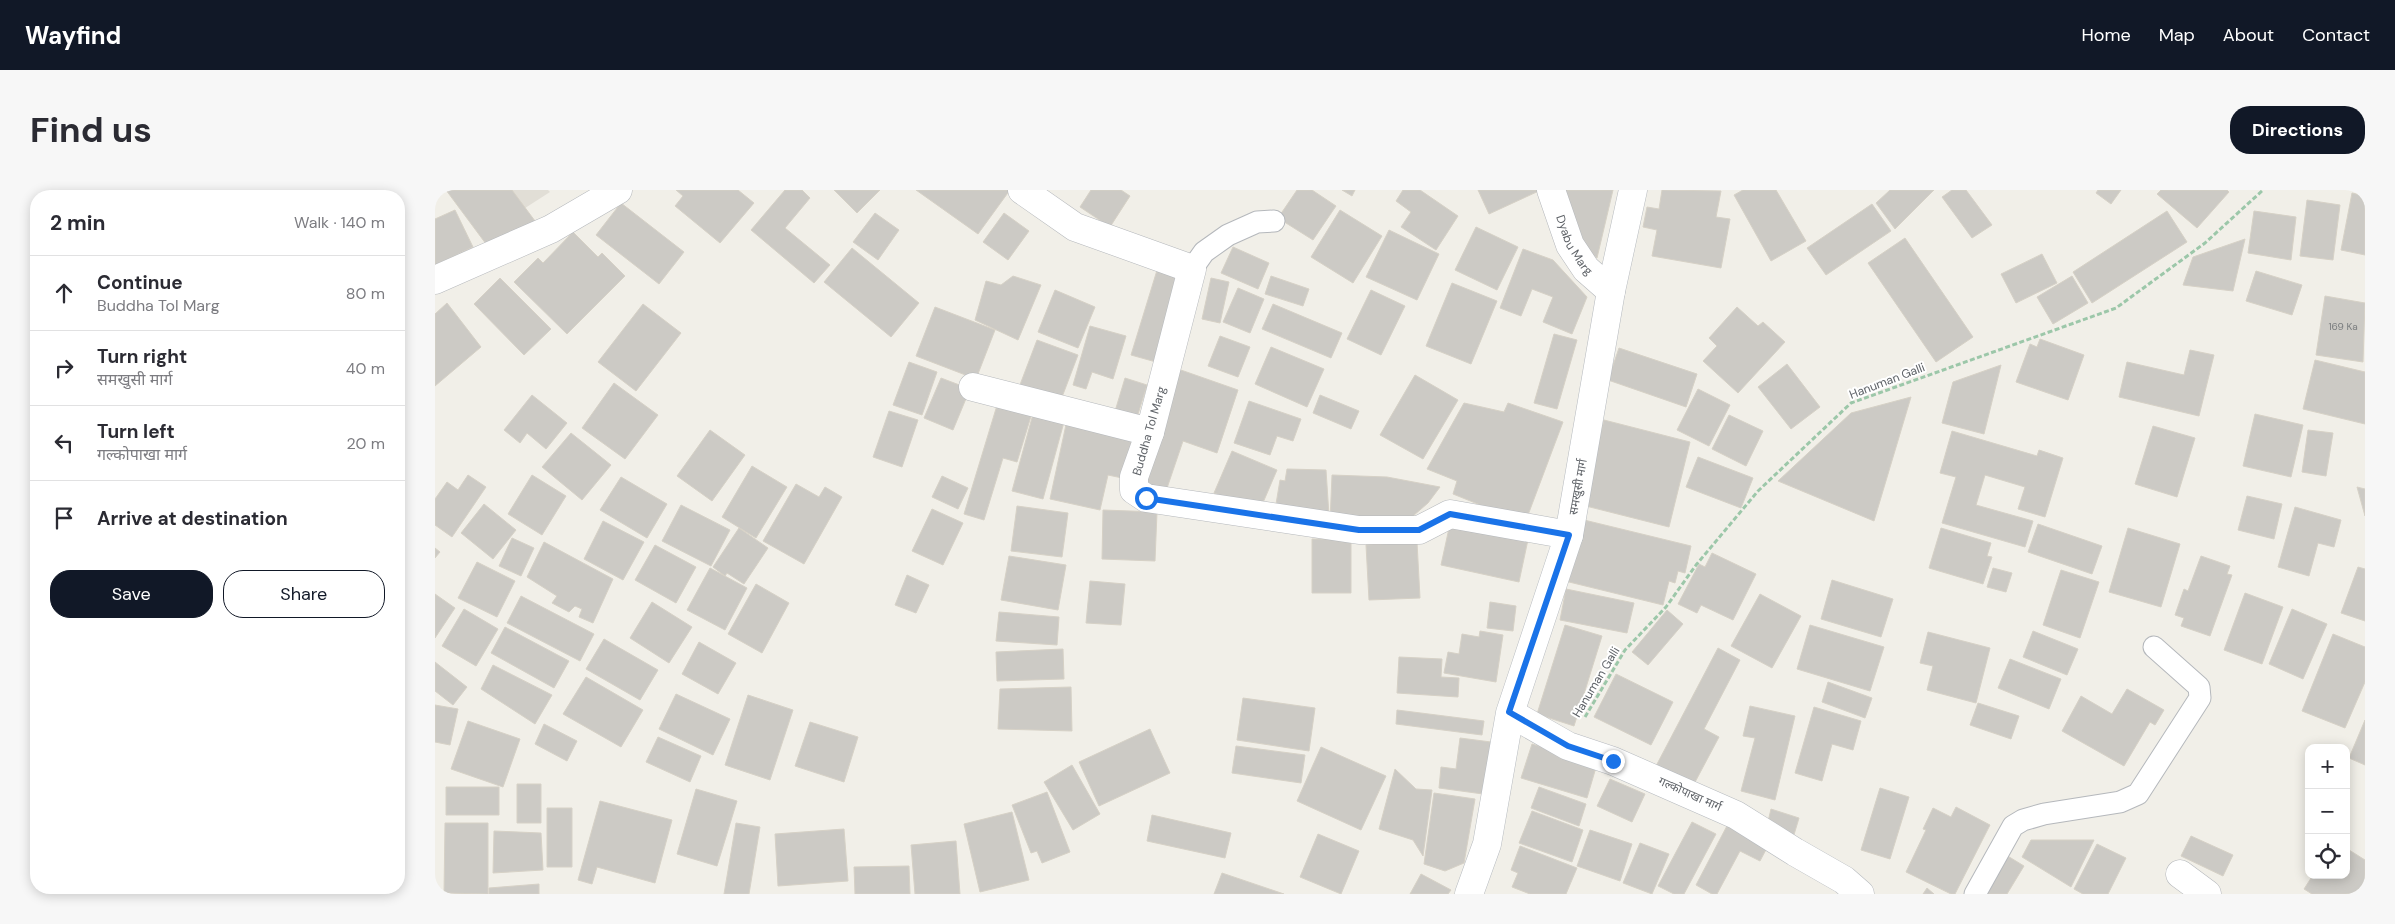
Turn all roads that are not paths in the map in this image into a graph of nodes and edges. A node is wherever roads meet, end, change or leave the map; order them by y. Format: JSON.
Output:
{"nodes":[{"id":1,"x":618,"y":190,"type":"edge"},
{"id":2,"x":1022,"y":190,"type":"edge"},
{"id":3,"x":1551,"y":190,"type":"edge"},
{"id":4,"x":1633,"y":190,"type":"edge"},
{"id":5,"x":1274,"y":221,"type":"dead end"},
{"id":6,"x":1192,"y":269,"type":"junction"},
{"id":7,"x":435,"y":280,"type":"edge"},
{"id":8,"x":1611,"y":291,"type":"junction"},
{"id":9,"x":973,"y":387,"type":"dead end"},
{"id":10,"x":1150,"y":432,"type":"junction"},
{"id":11,"x":1569,"y":535,"type":"junction"},
{"id":12,"x":2154,"y":648,"type":"dead end"},
{"id":13,"x":1509,"y":712,"type":"junction"},
{"id":14,"x":2180,"y":874,"type":"dead end"},
{"id":15,"x":1469,"y":894,"type":"edge"},
{"id":16,"x":1861,"y":894,"type":"edge"},
{"id":17,"x":1975,"y":894,"type":"edge"},
{"id":18,"x":2207,"y":894,"type":"edge"}],
"edges":[{"from":1,"to":7,"type":"street"},
{"from":2,"to":6,"type":"street"},
{"from":3,"to":8,"type":"street","name":"Dyabu Marg"},
{"from":4,"to":8,"type":"street","name":"समखुसी मार्ग"},
{"from":5,"to":6,"type":"lane"},
{"from":6,"to":10,"type":"street","name":"Buddha Tol Marg"},
{"from":8,"to":11,"type":"street","name":"समखुसी मार्ग"},
{"from":9,"to":10,"type":"street"},
{"from":10,"to":11,"type":"street","name":"Buddha Tol Marg"},
{"from":11,"to":13,"type":"street","name":"समखुसी मार्ग"},
{"from":12,"to":17,"type":"lane"},
{"from":13,"to":15,"type":"street","name":"समखुसी मार्ग"},
{"from":13,"to":16,"type":"street","name":"गल्कोपाखा मार्ग"},
{"from":14,"to":18,"type":"street"}]}
